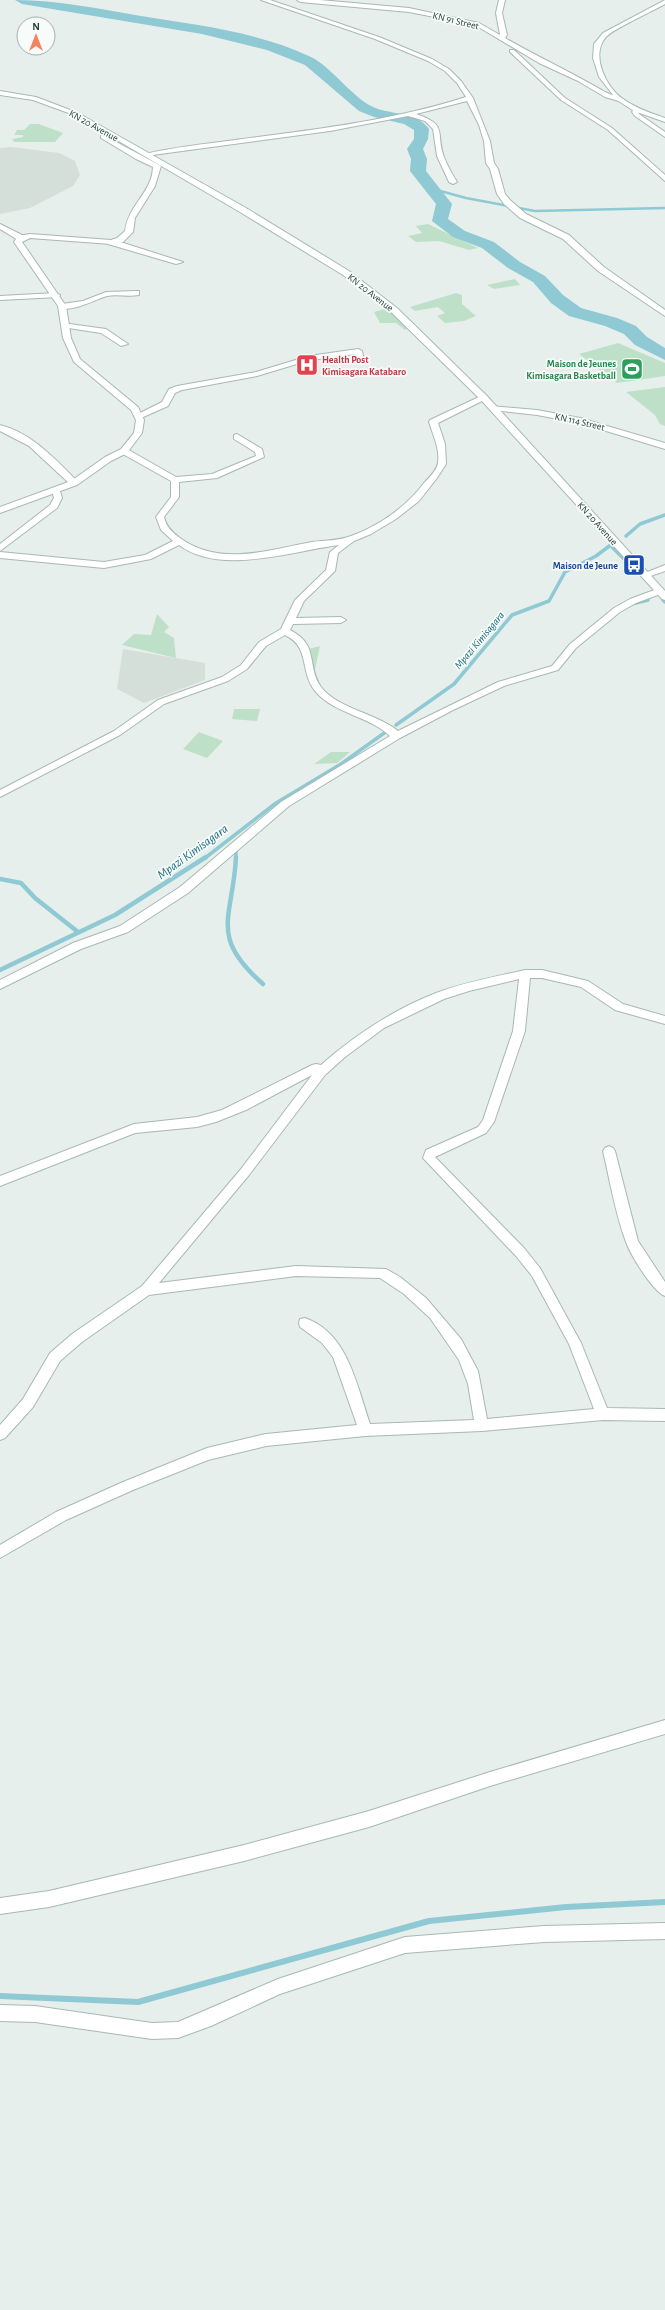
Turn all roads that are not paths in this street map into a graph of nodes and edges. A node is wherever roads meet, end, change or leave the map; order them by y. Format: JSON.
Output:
{"nodes":[{"id":1,"x":264,"y":0,"type":"edge"},
{"id":2,"x":300,"y":0,"type":"edge"},
{"id":3,"x":502,"y":0,"type":"edge"},
{"id":4,"x":665,"y":2,"type":"edge"},
{"id":5,"x":353,"y":3,"type":"edge"},
{"id":6,"x":501,"y":38,"type":"junction"},
{"id":7,"x":541,"y":62,"type":"junction"},
{"id":8,"x":563,"y":80,"type":"dead end"},
{"id":9,"x":0,"y":93,"type":"edge"},
{"id":10,"x":470,"y":98,"type":"junction"},
{"id":11,"x":619,"y":99,"type":"junction"},
{"id":12,"x":636,"y":110,"type":"junction"},
{"id":13,"x":408,"y":114,"type":"junction"},
{"id":14,"x":665,"y":120,"type":"edge"},
{"id":15,"x":108,"y":132,"type":"junction"},
{"id":16,"x":665,"y":135,"type":"edge"},
{"id":17,"x":147,"y":154,"type":"junction"},
{"id":18,"x":665,"y":179,"type":"edge"},
{"id":19,"x":453,"y":182,"type":"dead end"},
{"id":20,"x":0,"y":226,"type":"edge"},
{"id":21,"x":21,"y":238,"type":"junction"},
{"id":22,"x":111,"y":242,"type":"junction"},
{"id":23,"x":179,"y":262,"type":"dead end"},
{"id":24,"x":136,"y":293,"type":"dead end"},
{"id":25,"x":56,"y":295,"type":"junction"},
{"id":26,"x":0,"y":298,"type":"edge"},
{"id":27,"x":62,"y":306,"type":"junction"},
{"id":28,"x":663,"y":311,"type":"edge"},
{"id":29,"x":65,"y":325,"type":"junction"},
{"id":30,"x":124,"y":344,"type":"dead end"},
{"id":31,"x":361,"y":358,"type":"dead end"},
{"id":32,"x":484,"y":398,"type":"junction"},
{"id":33,"x":493,"y":408,"type":"junction"},
{"id":34,"x":138,"y":416,"type":"junction"},
{"id":35,"x":0,"y":428,"type":"edge"},
{"id":36,"x":237,"y":437,"type":"dead end"},
{"id":37,"x":665,"y":446,"type":"edge"},
{"id":38,"x":124,"y":452,"type":"junction"},
{"id":39,"x":175,"y":480,"type":"junction"},
{"id":40,"x":74,"y":483,"type":"junction"},
{"id":41,"x":56,"y":491,"type":"junction"},
{"id":42,"x":0,"y":510,"type":"edge"},
{"id":43,"x":354,"y":538,"type":"junction"},
{"id":44,"x":178,"y":542,"type":"junction"},
{"id":45,"x":0,"y":548,"type":"edge"},
{"id":46,"x":0,"y":555,"type":"edge"},
{"id":47,"x":665,"y":568,"type":"edge"},
{"id":48,"x":645,"y":575,"type":"junction"},
{"id":49,"x":662,"y":594,"type":"edge"},
{"id":50,"x":341,"y":620,"type":"dead end"},
{"id":51,"x":291,"y":621,"type":"junction"},
{"id":52,"x":285,"y":631,"type":"junction"},
{"id":53,"x":397,"y":736,"type":"junction"},
{"id":54,"x":0,"y":794,"type":"edge"},
{"id":55,"x":524,"y":974,"type":"junction"},
{"id":56,"x":0,"y":985,"type":"edge"},
{"id":57,"x":665,"y":1020,"type":"edge"},
{"id":58,"x":321,"y":1072,"type":"junction"},
{"id":59,"x":609,"y":1151,"type":"dead end"},
{"id":60,"x":0,"y":1181,"type":"edge"},
{"id":61,"x":146,"y":1290,"type":"junction"},
{"id":62,"x":665,"y":1291,"type":"edge"},
{"id":63,"x":305,"y":1323,"type":"dead end"},
{"id":64,"x":604,"y":1414,"type":"junction"},
{"id":65,"x":665,"y":1415,"type":"edge"},
{"id":66,"x":482,"y":1424,"type":"junction"},
{"id":67,"x":366,"y":1430,"type":"junction"},
{"id":68,"x":0,"y":1434,"type":"edge"},
{"id":69,"x":0,"y":1552,"type":"edge"},
{"id":70,"x":665,"y":1727,"type":"edge"},
{"id":71,"x":0,"y":1906,"type":"edge"},
{"id":72,"x":665,"y":1931,"type":"edge"},
{"id":73,"x":0,"y":2013,"type":"edge"}],
"edges":[{"from":1,"to":10,"type":"street"},
{"from":2,"to":5,"type":"street","name":"KN 91 Street"},
{"from":3,"to":6,"type":"street"},
{"from":4,"to":11,"type":"street"},
{"from":5,"to":6,"type":"street","name":"KN 91 Street"},
{"from":6,"to":7,"type":"street","name":"KN 91 Street"},
{"from":6,"to":18,"type":"street"},
{"from":7,"to":8,"type":"street"},
{"from":7,"to":11,"type":"street","name":"KN 91 Street"},
{"from":9,"to":15,"type":"street","name":"KN 20 Avenue"},
{"from":10,"to":13,"type":"street"},
{"from":10,"to":28,"type":"street"},
{"from":11,"to":12,"type":"street"},
{"from":12,"to":14,"type":"street"},
{"from":12,"to":16,"type":"street"},
{"from":13,"to":17,"type":"street"},
{"from":13,"to":19,"type":"street"},
{"from":15,"to":17,"type":"street","name":"KN 20 Avenue"},
{"from":15,"to":22,"type":"street"},
{"from":17,"to":32,"type":"street","name":"KN 20 Avenue"},
{"from":20,"to":21,"type":"street"},
{"from":21,"to":22,"type":"street"},
{"from":21,"to":25,"type":"street"},
{"from":22,"to":23,"type":"street"},
{"from":24,"to":27,"type":"street"},
{"from":25,"to":26,"type":"street"},
{"from":25,"to":27,"type":"street"},
{"from":27,"to":29,"type":"street"},
{"from":29,"to":30,"type":"street"},
{"from":29,"to":34,"type":"street"},
{"from":31,"to":34,"type":"street"},
{"from":32,"to":33,"type":"street","name":"KN 20 Avenue"},
{"from":32,"to":43,"type":"street"},
{"from":33,"to":37,"type":"street","name":"KN 114 Street"},
{"from":33,"to":48,"type":"street","name":"KN 20 Avenue"},
{"from":34,"to":38,"type":"street"},
{"from":35,"to":40,"type":"street"},
{"from":36,"to":39,"type":"street"},
{"from":38,"to":39,"type":"street"},
{"from":38,"to":40,"type":"street"},
{"from":39,"to":44,"type":"street"},
{"from":40,"to":41,"type":"street"},
{"from":41,"to":42,"type":"street"},
{"from":41,"to":45,"type":"street"},
{"from":43,"to":44,"type":"street"},
{"from":43,"to":51,"type":"street"},
{"from":44,"to":46,"type":"street"},
{"from":47,"to":48,"type":"street"},
{"from":48,"to":49,"type":"street","name":"KN 20 Avenue"},
{"from":49,"to":53,"type":"street"},
{"from":50,"to":51,"type":"street"},
{"from":51,"to":52,"type":"street"},
{"from":52,"to":53,"type":"street"},
{"from":52,"to":54,"type":"street"},
{"from":53,"to":56,"type":"street"},
{"from":55,"to":57,"type":"street"},
{"from":55,"to":58,"type":"street"},
{"from":55,"to":64,"type":"street"},
{"from":58,"to":60,"type":"street"},
{"from":58,"to":61,"type":"street"},
{"from":59,"to":62,"type":"street"},
{"from":61,"to":66,"type":"street"},
{"from":61,"to":68,"type":"street"},
{"from":63,"to":67,"type":"street"},
{"from":64,"to":65,"type":"street"},
{"from":64,"to":66,"type":"street"},
{"from":66,"to":67,"type":"street"},
{"from":67,"to":69,"type":"street"},
{"from":70,"to":71,"type":"street"},
{"from":72,"to":73,"type":"street"}]}
